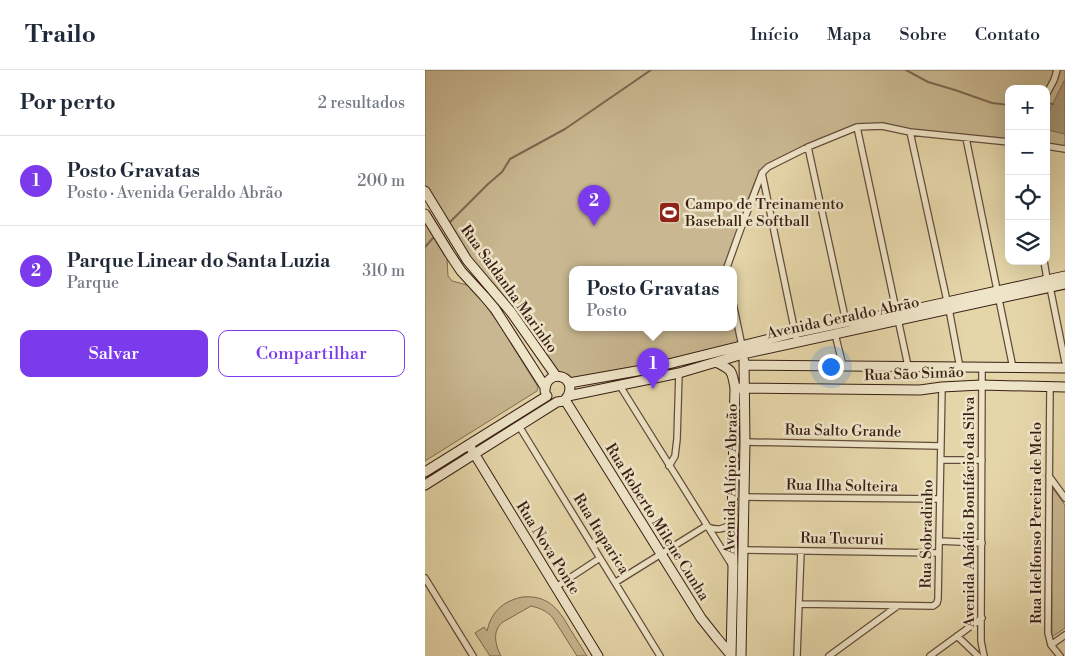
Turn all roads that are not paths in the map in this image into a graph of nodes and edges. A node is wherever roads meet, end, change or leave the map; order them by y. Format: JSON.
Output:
{"nodes":[{"id":1,"x":1057,"y":70,"type":"edge"},
{"id":2,"x":1050,"y":88,"type":"edge"},
{"id":3,"x":857,"y":127,"type":"junction"},
{"id":4,"x":910,"y":132,"type":"junction"},
{"id":5,"x":966,"y":138,"type":"junction"},
{"id":6,"x":1005,"y":142,"type":"edge"},
{"id":7,"x":807,"y":147,"type":"junction"},
{"id":8,"x":1050,"y":147,"type":"edge"},
{"id":9,"x":1065,"y":149,"type":"edge"},
{"id":10,"x":762,"y":174,"type":"junction"},
{"id":11,"x":425,"y":191,"type":"edge"},
{"id":12,"x":425,"y":214,"type":"edge"},
{"id":13,"x":1044,"y":265,"type":"edge"},
{"id":14,"x":727,"y":266,"type":"edge"},
{"id":15,"x":1065,"y":276,"type":"edge"},
{"id":16,"x":1049,"y":283,"type":"junction"},
{"id":17,"x":1065,"y":284,"type":"edge"},
{"id":18,"x":998,"y":294,"type":"junction"},
{"id":19,"x":948,"y":305,"type":"junction"},
{"id":20,"x":898,"y":316,"type":"junction"},
{"id":21,"x":737,"y":322,"type":"edge"},
{"id":22,"x":845,"y":322,"type":"junction"},
{"id":23,"x":794,"y":333,"type":"junction"},
{"id":24,"x":835,"y":334,"type":"junction"},
{"id":25,"x":797,"y":342,"type":"junction"},
{"id":26,"x":743,"y":350,"type":"junction"},
{"id":27,"x":715,"y":362,"type":"junction"},
{"id":28,"x":1065,"y":362,"type":"edge"},
{"id":29,"x":745,"y":365,"type":"junction"},
{"id":30,"x":843,"y":366,"type":"junction"},
{"id":31,"x":909,"y":366,"type":"junction"},
{"id":32,"x":960,"y":368,"type":"junction"},
{"id":33,"x":982,"y":368,"type":"junction"},
{"id":34,"x":1013,"y":368,"type":"junction"},
{"id":35,"x":1065,"y":368,"type":"edge"},
{"id":36,"x":648,"y":369,"type":"junction"},
{"id":37,"x":679,"y":372,"type":"junction"},
{"id":38,"x":556,"y":376,"type":"junction"},
{"id":39,"x":650,"y":379,"type":"junction"},
{"id":40,"x":569,"y":383,"type":"junction"},
{"id":41,"x":981,"y":385,"type":"junction"},
{"id":42,"x":620,"y":386,"type":"junction"},
{"id":43,"x":1050,"y":386,"type":"junction"},
{"id":44,"x":941,"y":387,"type":"junction"},
{"id":45,"x":735,"y":388,"type":"junction"},
{"id":46,"x":745,"y":388,"type":"junction"},
{"id":47,"x":1064,"y":388,"type":"edge"},
{"id":48,"x":546,"y":392,"type":"junction"},
{"id":49,"x":564,"y":399,"type":"junction"},
{"id":50,"x":519,"y":426,"type":"junction"},
{"id":51,"x":745,"y":442,"type":"junction"},
{"id":52,"x":469,"y":445,"type":"junction"},
{"id":53,"x":940,"y":446,"type":"junction"},
{"id":54,"x":474,"y":454,"type":"junction"},
{"id":55,"x":941,"y":460,"type":"junction"},
{"id":56,"x":982,"y":460,"type":"junction"},
{"id":57,"x":669,"y":466,"type":"junction"},
{"id":58,"x":425,"y":472,"type":"edge"},
{"id":59,"x":1049,"y":476,"type":"junction"},
{"id":60,"x":425,"y":485,"type":"edge"},
{"id":61,"x":744,"y":497,"type":"junction"},
{"id":62,"x":1065,"y":498,"type":"edge"},
{"id":63,"x":940,"y":500,"type":"junction"},
{"id":64,"x":744,"y":523,"type":"junction"},
{"id":65,"x":732,"y":524,"type":"junction"},
{"id":66,"x":706,"y":526,"type":"junction"},
{"id":67,"x":939,"y":541,"type":"junction"},
{"id":68,"x":982,"y":543,"type":"junction"},
{"id":69,"x":744,"y":550,"type":"junction"},
{"id":70,"x":801,"y":551,"type":"junction"},
{"id":71,"x":939,"y":553,"type":"junction"},
{"id":72,"x":661,"y":554,"type":"junction"},
{"id":73,"x":600,"y":558,"type":"junction"},
{"id":74,"x":733,"y":567,"type":"junction"},
{"id":75,"x":425,"y":578,"type":"edge"},
{"id":76,"x":616,"y":582,"type":"junction"},
{"id":77,"x":556,"y":587,"type":"junction"},
{"id":78,"x":799,"y":604,"type":"junction"},
{"id":79,"x":896,"y":606,"type":"junction"},
{"id":80,"x":982,"y":618,"type":"junction"},
{"id":81,"x":1065,"y":635,"type":"edge"},
{"id":82,"x":957,"y":636,"type":"junction"},
{"id":83,"x":1051,"y":645,"type":"junction"},
{"id":84,"x":731,"y":655,"type":"edge"},
{"id":85,"x":473,"y":656,"type":"edge"},
{"id":86,"x":598,"y":656,"type":"edge"},
{"id":87,"x":660,"y":656,"type":"edge"},
{"id":88,"x":741,"y":656,"type":"edge"},
{"id":89,"x":797,"y":656,"type":"edge"},
{"id":90,"x":829,"y":656,"type":"edge"},
{"id":91,"x":930,"y":656,"type":"edge"},
{"id":92,"x":978,"y":656,"type":"edge"},
{"id":93,"x":984,"y":656,"type":"edge"},
{"id":94,"x":1059,"y":656,"type":"edge"}],
"edges":[{"from":1,"to":2,"type":"street"},
{"from":3,"to":4,"type":"street"},
{"from":3,"to":7,"type":"street"},
{"from":3,"to":20,"type":"street"},
{"from":4,"to":5,"type":"street"},
{"from":4,"to":19,"type":"street"},
{"from":5,"to":6,"type":"street"},
{"from":5,"to":18,"type":"street"},
{"from":7,"to":10,"type":"street"},
{"from":7,"to":22,"type":"street"},
{"from":8,"to":9,"type":"street"},
{"from":10,"to":14,"type":"street"},
{"from":10,"to":23,"type":"street"},
{"from":11,"to":38,"type":"street","name":"Rua Saldanha Marinho"},
{"from":12,"to":48,"type":"street"},
{"from":13,"to":16,"type":"street"},
{"from":15,"to":16,"type":"street","name":"Avenida Geraldo Abrão"},
{"from":16,"to":17,"type":"street","name":"Avenida Geraldo Abrão"},
{"from":16,"to":18,"type":"street","name":"Avenida Geraldo Abrão"},
{"from":16,"to":28,"type":"street"},
{"from":18,"to":19,"type":"street","name":"Avenida Geraldo Abrão"},
{"from":18,"to":34,"type":"street"},
{"from":19,"to":20,"type":"street","name":"Avenida Geraldo Abrão"},
{"from":19,"to":32,"type":"street"},
{"from":20,"to":22,"type":"street","name":"Avenida Geraldo Abrão"},
{"from":20,"to":24,"type":"street","name":"Avenida Geraldo Abrão"},
{"from":20,"to":31,"type":"street"},
{"from":21,"to":26,"type":"street","name":"Avenida Alípio Abraão"},
{"from":22,"to":23,"type":"street","name":"Avenida Geraldo Abrão"},
{"from":23,"to":25,"type":"street"},
{"from":23,"to":26,"type":"street","name":"Avenida Geraldo Abrão"},
{"from":24,"to":25,"type":"street","name":"Avenida Geraldo Abrão"},
{"from":24,"to":30,"type":"street"},
{"from":25,"to":26,"type":"street","name":"Avenida Geraldo Abrão"},
{"from":26,"to":27,"type":"street","name":"Avenida Geraldo Abrão"},
{"from":26,"to":29,"type":"street","name":"Avenida Alípio Abraão"},
{"from":26,"to":36,"type":"street","name":"Avenida Geraldo Abrão"},
{"from":27,"to":37,"type":"street","name":"Avenida Geraldo Abrão"},
{"from":27,"to":45,"type":"street","name":"Avenida Alípio Abraão"},
{"from":29,"to":30,"type":"street"},
{"from":29,"to":46,"type":"street","name":"Avenida Alípio Abraão"},
{"from":30,"to":31,"type":"street"},
{"from":31,"to":32,"type":"street"},
{"from":32,"to":33,"type":"street"},
{"from":33,"to":34,"type":"street"},
{"from":33,"to":41,"type":"street","name":"Avenida Abádio Bonifácio da Silva"},
{"from":34,"to":35,"type":"street"},
{"from":36,"to":39,"type":"street"},
{"from":36,"to":40,"type":"street","name":"Avenida Geraldo Abrão"},
{"from":37,"to":39,"type":"street","name":"Avenida Geraldo Abrão"},
{"from":37,"to":57,"type":"street"},
{"from":38,"to":40,"type":"street"},
{"from":38,"to":48,"type":"street"},
{"from":39,"to":42,"type":"street","name":"Avenida Geraldo Abrão"},
{"from":40,"to":49,"type":"street"},
{"from":41,"to":43,"type":"street","name":"Rua São Simão"},
{"from":41,"to":44,"type":"street","name":"Rua São Simão"},
{"from":41,"to":56,"type":"street","name":"Avenida Abádio Bonifácio da Silva"},
{"from":42,"to":49,"type":"street","name":"Avenida Geraldo Abrão"},
{"from":42,"to":57,"type":"street"},
{"from":43,"to":47,"type":"street","name":"Rua São Simão"},
{"from":43,"to":59,"type":"street","name":"Rua Idelfonso Pereira de Melo"},
{"from":44,"to":46,"type":"street","name":"Rua São Simão"},
{"from":44,"to":53,"type":"street","name":"Rua Sobradinho"},
{"from":45,"to":46,"type":"street","name":"Rua São Simão"},
{"from":45,"to":65,"type":"street","name":"Avenida Alípio Abraão"},
{"from":46,"to":51,"type":"street","name":"Avenida Alípio Abraão"},
{"from":48,"to":49,"type":"street"},
{"from":48,"to":52,"type":"street"},
{"from":49,"to":50,"type":"street","name":"Avenida Geraldo Abrão"},
{"from":49,"to":72,"type":"street","name":"Rua Roberto Milene Cunha"},
{"from":50,"to":54,"type":"street","name":"Avenida Geraldo Abrão"},
{"from":50,"to":73,"type":"street","name":"Rua Itaparica"},
{"from":51,"to":53,"type":"street","name":"Rua Salto Grande"},
{"from":51,"to":61,"type":"street","name":"Avenida Alípio Abraão"},
{"from":52,"to":54,"type":"street","name":"Rua Nova Ponte"},
{"from":52,"to":58,"type":"street"},
{"from":53,"to":55,"type":"street","name":"Rua Sobradinho"},
{"from":54,"to":60,"type":"street","name":"Avenida Geraldo Abrão"},
{"from":54,"to":77,"type":"street","name":"Rua Nova Ponte"},
{"from":55,"to":56,"type":"street"},
{"from":55,"to":63,"type":"street","name":"Rua Sobradinho"},
{"from":56,"to":68,"type":"street","name":"Avenida Abádio Bonifácio da Silva"},
{"from":57,"to":66,"type":"street"},
{"from":59,"to":62,"type":"street"},
{"from":59,"to":83,"type":"street","name":"Rua Idelfonso Pereira de Melo"},
{"from":61,"to":63,"type":"street","name":"Rua Ilha Solteira"},
{"from":61,"to":64,"type":"street","name":"Avenida Alípio Abraão"},
{"from":63,"to":67,"type":"street","name":"Rua Sobradinho"},
{"from":64,"to":65,"type":"street"},
{"from":64,"to":69,"type":"street","name":"Avenida Alípio Abraão"},
{"from":65,"to":66,"type":"street","name":"Avenida Alípio Abraão"},
{"from":65,"to":74,"type":"street","name":"Avenida Alípio Abraão"},
{"from":66,"to":72,"type":"street"},
{"from":66,"to":74,"type":"street"},
{"from":67,"to":68,"type":"street"},
{"from":67,"to":71,"type":"street","name":"Rua Sobradinho"},
{"from":68,"to":80,"type":"street","name":"Avenida Abádio Bonifácio da Silva"},
{"from":69,"to":70,"type":"street","name":"Rua Tucurui"},
{"from":69,"to":88,"type":"street","name":"Avenida Alípio Abraão"},
{"from":70,"to":71,"type":"street","name":"Rua Tucurui"},
{"from":70,"to":78,"type":"street"},
{"from":71,"to":79,"type":"street","name":"Rua Sobradinho"},
{"from":72,"to":76,"type":"street"},
{"from":72,"to":84,"type":"street","name":"Rua Roberto Milene Cunha"},
{"from":73,"to":76,"type":"street","name":"Rua Itaparica"},
{"from":73,"to":77,"type":"street"},
{"from":74,"to":84,"type":"street","name":"Avenida Alípio Abraão"},
{"from":75,"to":85,"type":"street"},
{"from":76,"to":87,"type":"street","name":"Rua Itaparica"},
{"from":77,"to":86,"type":"street","name":"Rua Nova Ponte"},
{"from":78,"to":79,"type":"street","name":"Rua Sobradinho"},
{"from":78,"to":89,"type":"street"},
{"from":79,"to":90,"type":"street"},
{"from":80,"to":82,"type":"street"},
{"from":80,"to":93,"type":"street","name":"Avenida Abádio Bonifácio da Silva"},
{"from":81,"to":83,"type":"street"},
{"from":82,"to":91,"type":"street"},
{"from":82,"to":92,"type":"street","name":"Avenida Abádio Bonifácio da Silva"},
{"from":83,"to":94,"type":"street","name":"Rua Idelfonso Pereira de Melo"}]}
